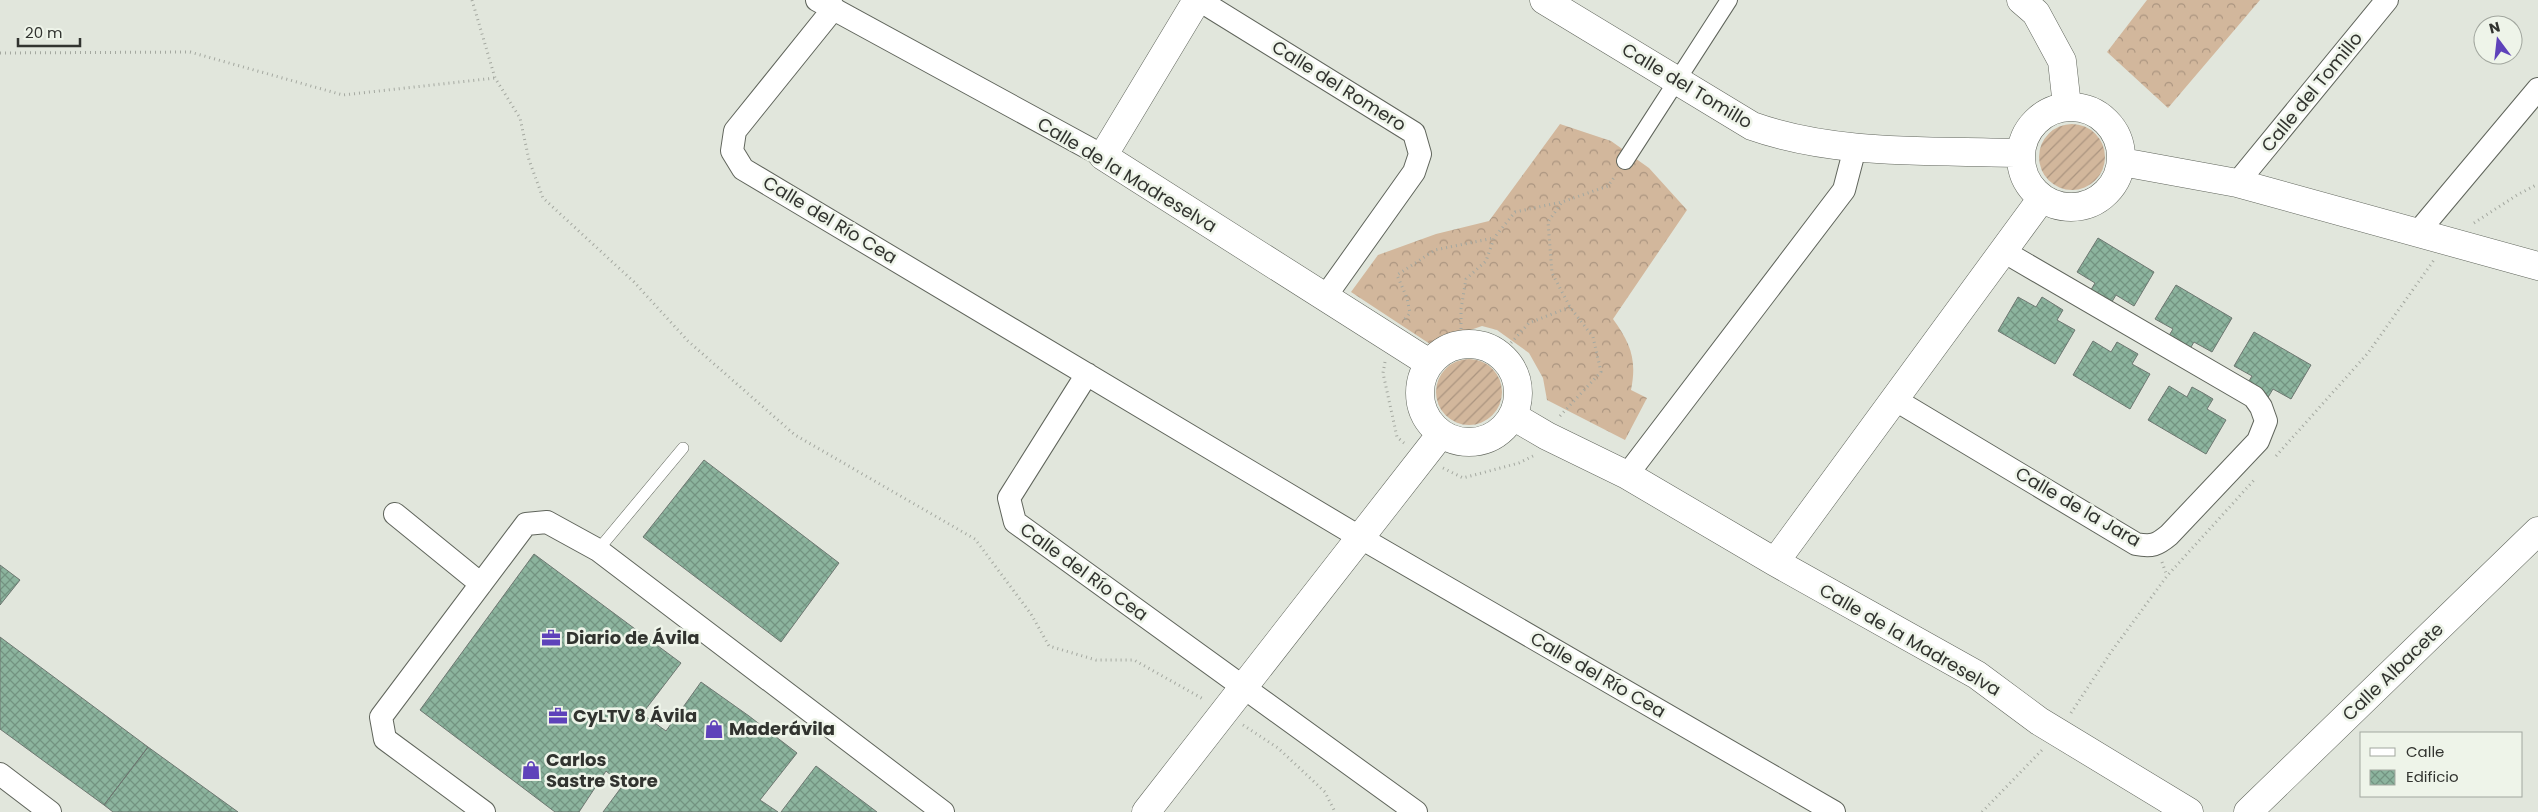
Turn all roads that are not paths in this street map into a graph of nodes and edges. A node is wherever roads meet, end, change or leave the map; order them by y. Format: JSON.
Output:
{"nodes":[{"id":1,"x":1198,"y":0,"type":"edge"},
{"id":2,"x":1544,"y":0,"type":"edge"},
{"id":3,"x":1729,"y":0,"type":"edge"},
{"id":4,"x":2387,"y":0,"type":"edge"},
{"id":5,"x":825,"y":4,"type":"edge"},
{"id":6,"x":2034,"y":4,"type":"edge"},
{"id":7,"x":1678,"y":82,"type":"junction"},
{"id":8,"x":2538,"y":89,"type":"edge"},
{"id":9,"x":2067,"y":106,"type":"junction"},
{"id":10,"x":1855,"y":148,"type":"junction"},
{"id":11,"x":2020,"y":153,"type":"junction"},
{"id":12,"x":1103,"y":156,"type":"junction"},
{"id":13,"x":1625,"y":161,"type":"road end"},
{"id":14,"x":2122,"y":162,"type":"junction"},
{"id":15,"x":2237,"y":183,"type":"junction"},
{"id":16,"x":2042,"y":198,"type":"junction"},
{"id":17,"x":2418,"y":232,"type":"junction"},
{"id":18,"x":2003,"y":252,"type":"junction"},
{"id":19,"x":2538,"y":266,"type":"edge"},
{"id":20,"x":1325,"y":297,"type":"junction"},
{"id":21,"x":1429,"y":363,"type":"junction"},
{"id":22,"x":1087,"y":374,"type":"junction"},
{"id":23,"x":1894,"y":399,"type":"junction"},
{"id":24,"x":1513,"y":416,"type":"junction"},
{"id":25,"x":1441,"y":434,"type":"junction"},
{"id":26,"x":683,"y":448,"type":"dead end"},
{"id":27,"x":1627,"y":475,"type":"junction"},
{"id":28,"x":395,"y":514,"type":"dead end"},
{"id":29,"x":2538,"y":531,"type":"edge"},
{"id":30,"x":1361,"y":538,"type":"junction"},
{"id":31,"x":598,"y":550,"type":"junction"},
{"id":32,"x":1775,"y":562,"type":"junction"},
{"id":33,"x":481,"y":584,"type":"junction"},
{"id":34,"x":1242,"y":688,"type":"junction"},
{"id":35,"x":0,"y":774,"type":"edge"},
{"id":36,"x":50,"y":812,"type":"edge"},
{"id":37,"x":484,"y":812,"type":"edge"},
{"id":38,"x":944,"y":812,"type":"edge"},
{"id":39,"x":1146,"y":812,"type":"edge"},
{"id":40,"x":1416,"y":812,"type":"edge"},
{"id":41,"x":1834,"y":812,"type":"edge"},
{"id":42,"x":2189,"y":812,"type":"edge"},
{"id":43,"x":2248,"y":812,"type":"edge"}],
"edges":[{"from":1,"to":12,"type":"street","name":"Calle del Romero"},
{"from":1,"to":20,"type":"street","name":"Calle del Romero"},
{"from":2,"to":7,"type":"street","name":"Calle del Tomillo"},
{"from":3,"to":7,"type":"street"},
{"from":4,"to":15,"type":"street","name":"Calle del Tomillo"},
{"from":5,"to":12,"type":"street","name":"Calle de la Madreselva"},
{"from":5,"to":22,"type":"street","name":"Calle del Río Cea"},
{"from":6,"to":9,"type":"street"},
{"from":7,"to":10,"type":"street","name":"Calle del Tomillo"},
{"from":7,"to":13,"type":"street"},
{"from":8,"to":17,"type":"street"},
{"from":9,"to":11,"type":"street"},
{"from":9,"to":14,"type":"street"},
{"from":10,"to":11,"type":"street","name":"Calle del Tomillo"},
{"from":10,"to":27,"type":"street"},
{"from":11,"to":16,"type":"street"},
{"from":12,"to":20,"type":"street","name":"Calle de la Madreselva"},
{"from":14,"to":15,"type":"street"},
{"from":14,"to":16,"type":"street"},
{"from":15,"to":17,"type":"street"},
{"from":16,"to":18,"type":"street"},
{"from":17,"to":19,"type":"street"},
{"from":18,"to":23,"type":"street"},
{"from":18,"to":23,"type":"street","name":"Calle de la Jara"},
{"from":20,"to":21,"type":"street","name":"Calle de la Madreselva"},
{"from":21,"to":24,"type":"street"},
{"from":21,"to":25,"type":"street"},
{"from":22,"to":30,"type":"street","name":"Calle del Río Cea"},
{"from":22,"to":34,"type":"street","name":"Calle del Río Cea"},
{"from":23,"to":32,"type":"street"},
{"from":24,"to":25,"type":"street"},
{"from":24,"to":27,"type":"street","name":"Calle de la Madreselva"},
{"from":25,"to":30,"type":"street"},
{"from":26,"to":31,"type":"lane"},
{"from":27,"to":32,"type":"street","name":"Calle de la Madreselva"},
{"from":28,"to":33,"type":"street"},
{"from":29,"to":43,"type":"street","name":"Calle Albacete"},
{"from":30,"to":34,"type":"street"},
{"from":30,"to":41,"type":"street","name":"Calle del Río Cea"},
{"from":31,"to":33,"type":"street"},
{"from":31,"to":38,"type":"street"},
{"from":32,"to":42,"type":"street","name":"Calle de la Madreselva"},
{"from":33,"to":37,"type":"street"},
{"from":34,"to":39,"type":"street"},
{"from":34,"to":40,"type":"street","name":"Calle del Río Cea"},
{"from":35,"to":36,"type":"street"}]}
